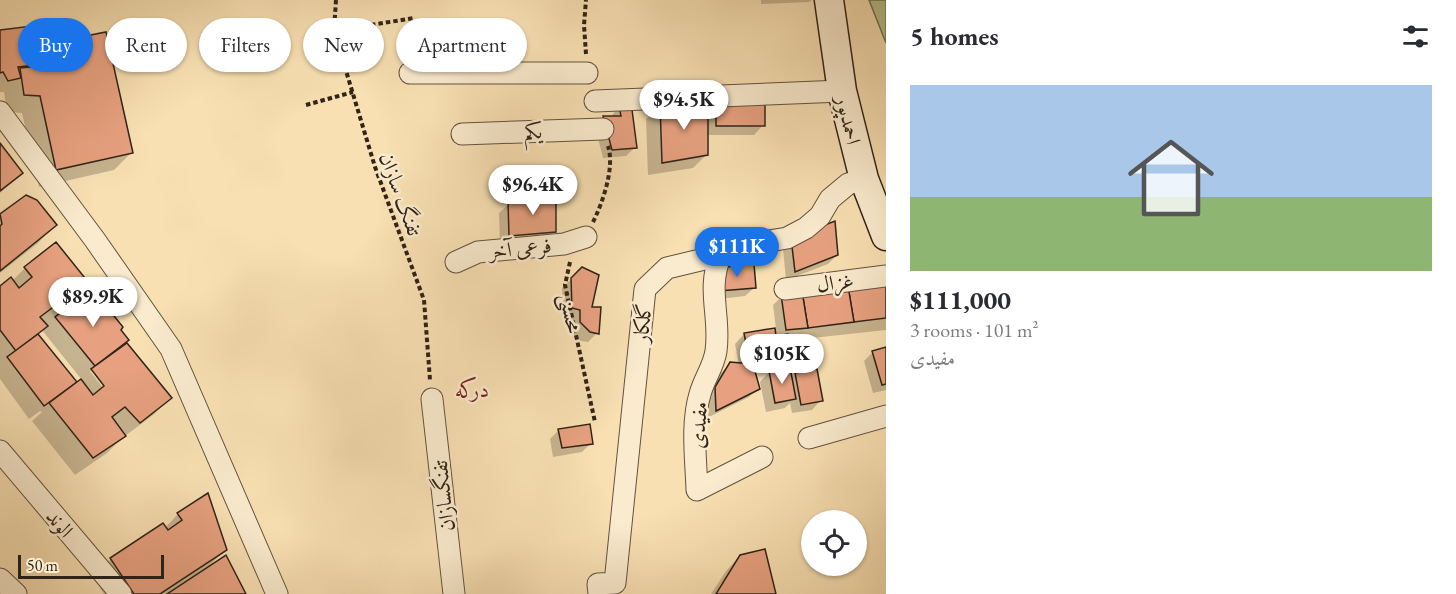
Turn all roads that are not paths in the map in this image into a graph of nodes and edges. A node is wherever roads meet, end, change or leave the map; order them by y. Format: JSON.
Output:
{"nodes":[{"id":1,"x":829,"y":0,"type":"edge"},
{"id":2,"x":843,"y":0,"type":"edge"},
{"id":3,"x":410,"y":73,"type":"dead end"},
{"id":4,"x":587,"y":73,"type":"dead end"},
{"id":5,"x":842,"y":91,"type":"junction"},
{"id":6,"x":595,"y":101,"type":"dead end"},
{"id":7,"x":0,"y":112,"type":"edge"},
{"id":8,"x":603,"y":129,"type":"road end"},
{"id":9,"x":462,"y":134,"type":"dead end"},
{"id":10,"x":864,"y":179,"type":"junction"},
{"id":11,"x":886,"y":202,"type":"edge"},
{"id":12,"x":886,"y":236,"type":"edge"},
{"id":13,"x":586,"y":237,"type":"road end"},
{"id":14,"x":721,"y":255,"type":"junction"},
{"id":15,"x":456,"y":262,"type":"dead end"},
{"id":16,"x":886,"y":276,"type":"edge"},
{"id":17,"x":785,"y":289,"type":"dead end"},
{"id":18,"x":432,"y":399,"type":"road end"},
{"id":19,"x":886,"y":416,"type":"edge"},
{"id":20,"x":809,"y":438,"type":"dead end"},
{"id":21,"x":0,"y":451,"type":"edge"},
{"id":22,"x":762,"y":457,"type":"dead end"},
{"id":23,"x":0,"y":579,"type":"edge"},
{"id":24,"x":16,"y":594,"type":"edge"},
{"id":25,"x":120,"y":594,"type":"edge"},
{"id":26,"x":277,"y":594,"type":"edge"},
{"id":27,"x":454,"y":594,"type":"edge"},
{"id":28,"x":599,"y":594,"type":"edge"}],
"edges":[{"from":1,"to":5,"type":"street","name":"احمدپور"},
{"from":2,"to":11,"type":"street","name":"احمدپور"},
{"from":3,"to":4,"type":"street"},
{"from":5,"to":6,"type":"street"},
{"from":5,"to":10,"type":"street","name":"احمدپور"},
{"from":7,"to":26,"type":"street"},
{"from":8,"to":9,"type":"street","name":"یکم"},
{"from":10,"to":12,"type":"street","name":"احمدپور"},
{"from":10,"to":14,"type":"street","name":"گلکار"},
{"from":13,"to":15,"type":"street","name":"فرعی آخر"},
{"from":14,"to":22,"type":"street","name":"مفیدی"},
{"from":14,"to":28,"type":"street","name":"گلکار"},
{"from":16,"to":17,"type":"street","name":"غزال"},
{"from":18,"to":27,"type":"street","name":"تفنگسازان"},
{"from":19,"to":20,"type":"street"},
{"from":21,"to":25,"type":"street","name":"الوند"},
{"from":23,"to":24,"type":"street"}]}
